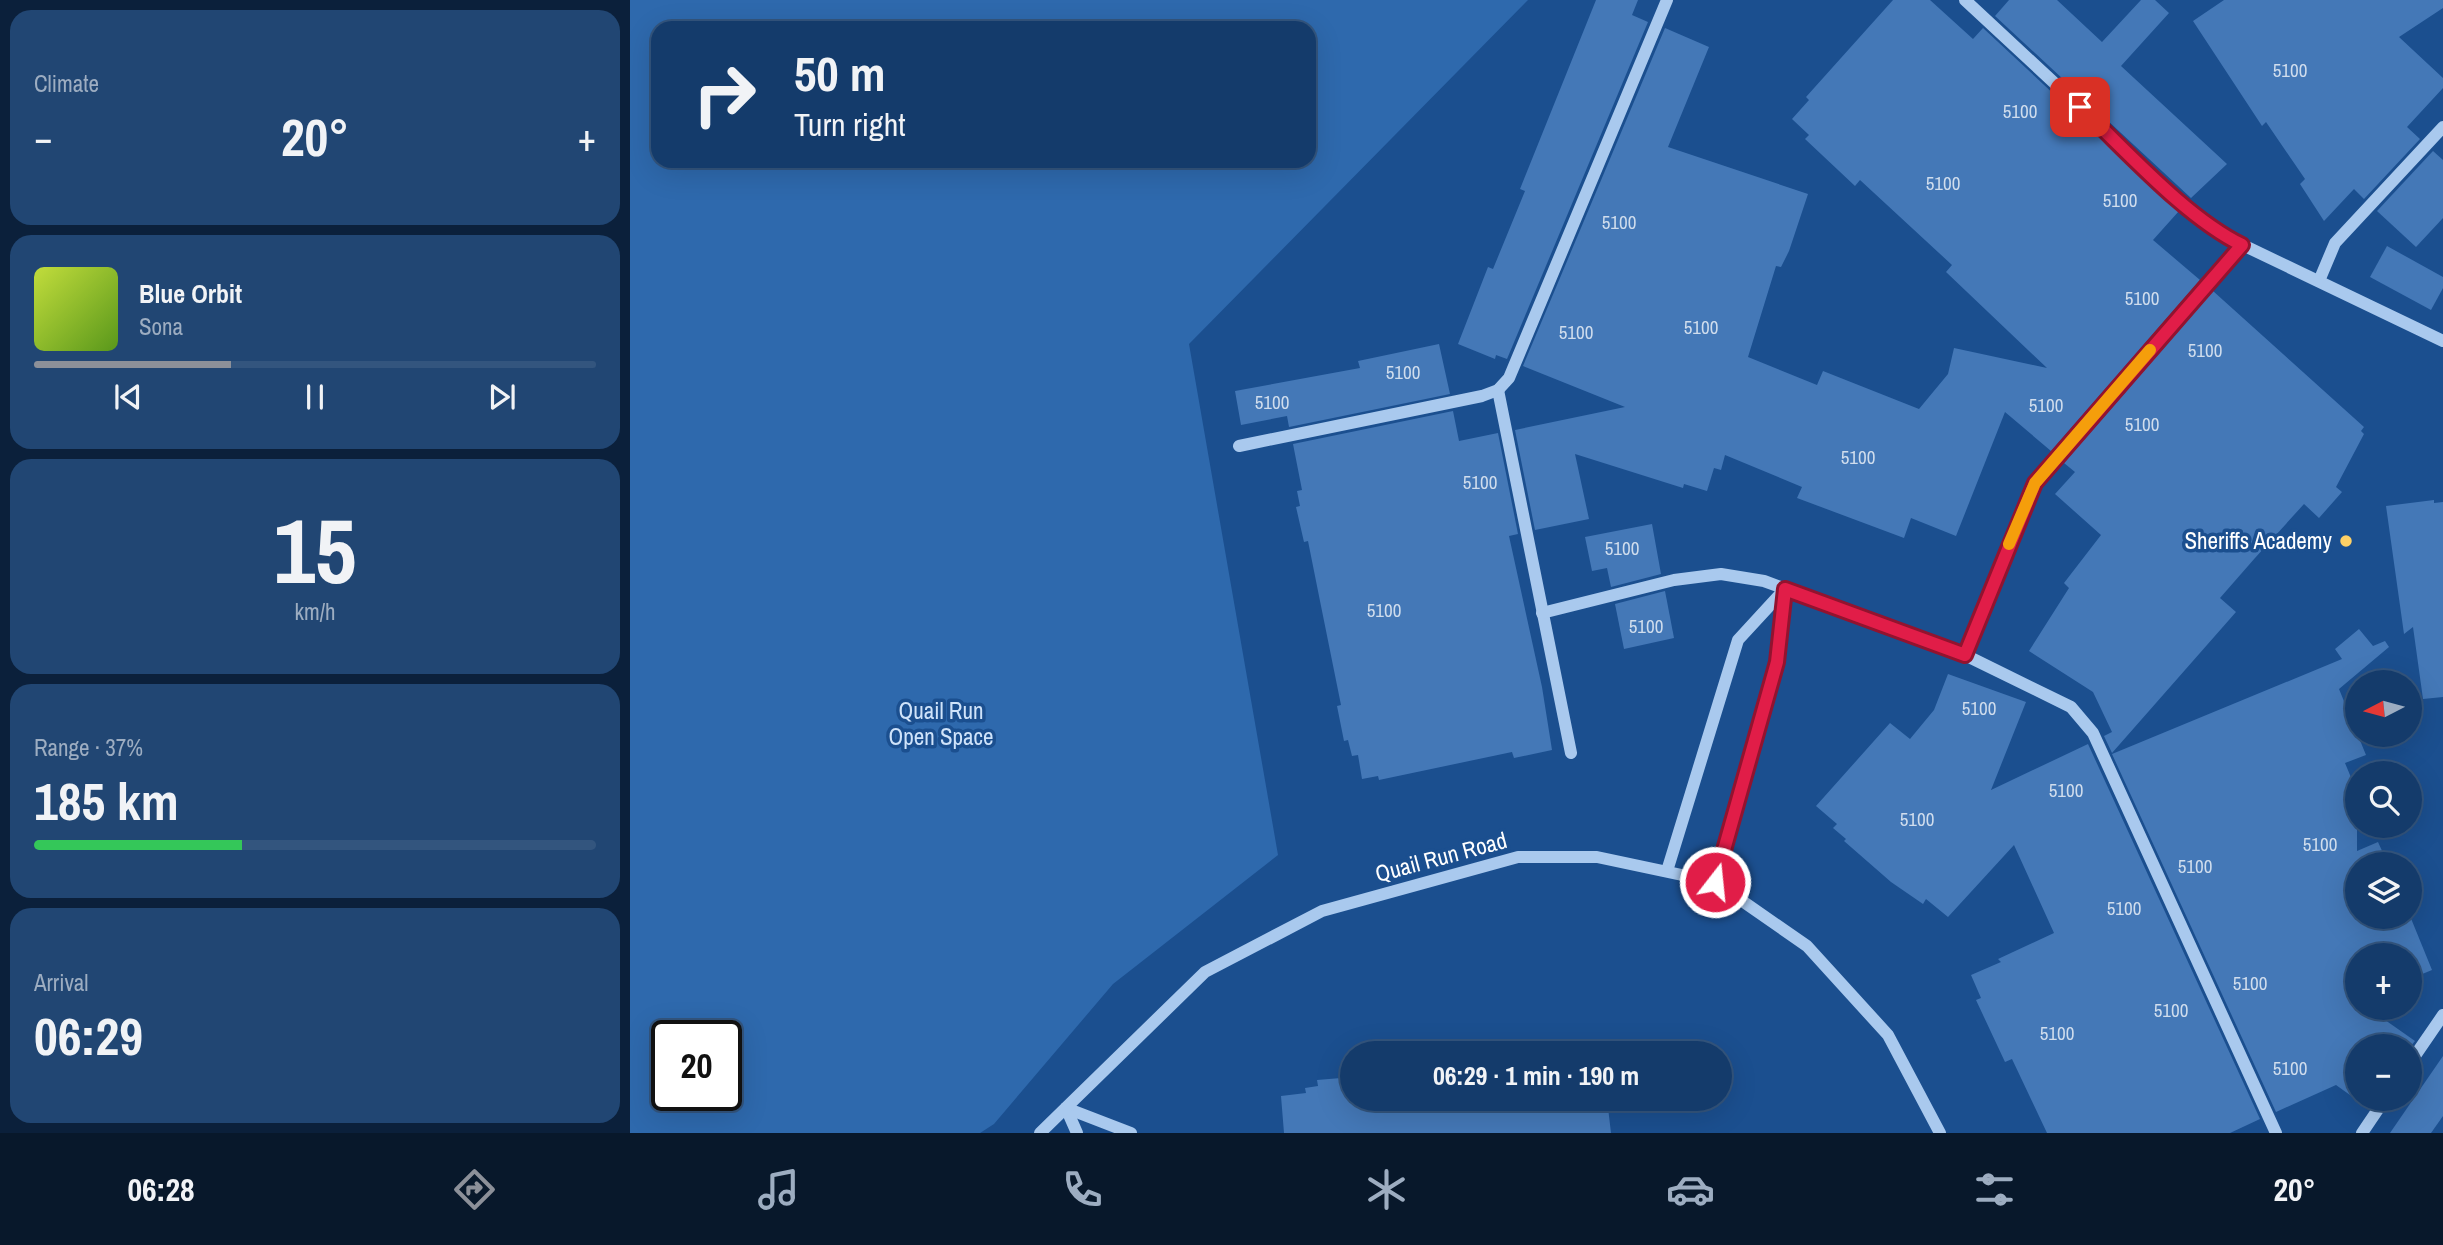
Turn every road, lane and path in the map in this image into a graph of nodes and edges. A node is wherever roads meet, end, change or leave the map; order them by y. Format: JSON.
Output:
{"nodes":[{"id":1,"x":1667,"y":0,"type":"edge"},
{"id":2,"x":1965,"y":0,"type":"edge"},
{"id":3,"x":2443,"y":127,"type":"edge"},
{"id":4,"x":2242,"y":245,"type":"junction"},
{"id":5,"x":2319,"y":281,"type":"junction"},
{"id":6,"x":2443,"y":341,"type":"edge"},
{"id":7,"x":1498,"y":390,"type":"junction"},
{"id":8,"x":1239,"y":446,"type":"dead end"},
{"id":9,"x":1785,"y":589,"type":"junction"},
{"id":10,"x":1542,"y":613,"type":"junction"},
{"id":11,"x":1965,"y":655,"type":"junction"},
{"id":12,"x":1571,"y":753,"type":"dead end"},
{"id":13,"x":1667,"y":871,"type":"junction"},
{"id":14,"x":1715,"y":882,"type":"junction"},
{"id":15,"x":2443,"y":1015,"type":"edge"},
{"id":16,"x":2422,"y":1046,"type":"edge"},
{"id":17,"x":1066,"y":1108,"type":"junction"},
{"id":18,"x":2377,"y":1111,"type":"edge"},
{"id":19,"x":1040,"y":1133,"type":"edge"},
{"id":20,"x":1077,"y":1133,"type":"edge"},
{"id":21,"x":1131,"y":1133,"type":"edge"},
{"id":22,"x":1940,"y":1133,"type":"edge"},
{"id":23,"x":2276,"y":1133,"type":"edge"},
{"id":24,"x":2362,"y":1133,"type":"edge"}],
"edges":[{"from":1,"to":7,"type":"street"},
{"from":2,"to":4,"type":"street"},
{"from":3,"to":5,"type":"street"},
{"from":4,"to":5,"type":"street"},
{"from":4,"to":11,"type":"street"},
{"from":5,"to":6,"type":"street"},
{"from":7,"to":8,"type":"street"},
{"from":7,"to":10,"type":"street"},
{"from":9,"to":10,"type":"street"},
{"from":9,"to":11,"type":"street"},
{"from":9,"to":13,"type":"street"},
{"from":9,"to":14,"type":"street"},
{"from":10,"to":12,"type":"street"},
{"from":11,"to":23,"type":"street"},
{"from":13,"to":14,"type":"street","name":"Quail Run Road"},
{"from":13,"to":17,"type":"street","name":"Quail Run Road"},
{"from":14,"to":22,"type":"street","name":"Quail Run Road"},
{"from":15,"to":16,"type":"street"},
{"from":17,"to":19,"type":"street","name":"Quail Run Road"},
{"from":17,"to":20,"type":"street"},
{"from":17,"to":21,"type":"street"},
{"from":18,"to":24,"type":"street"}]}
